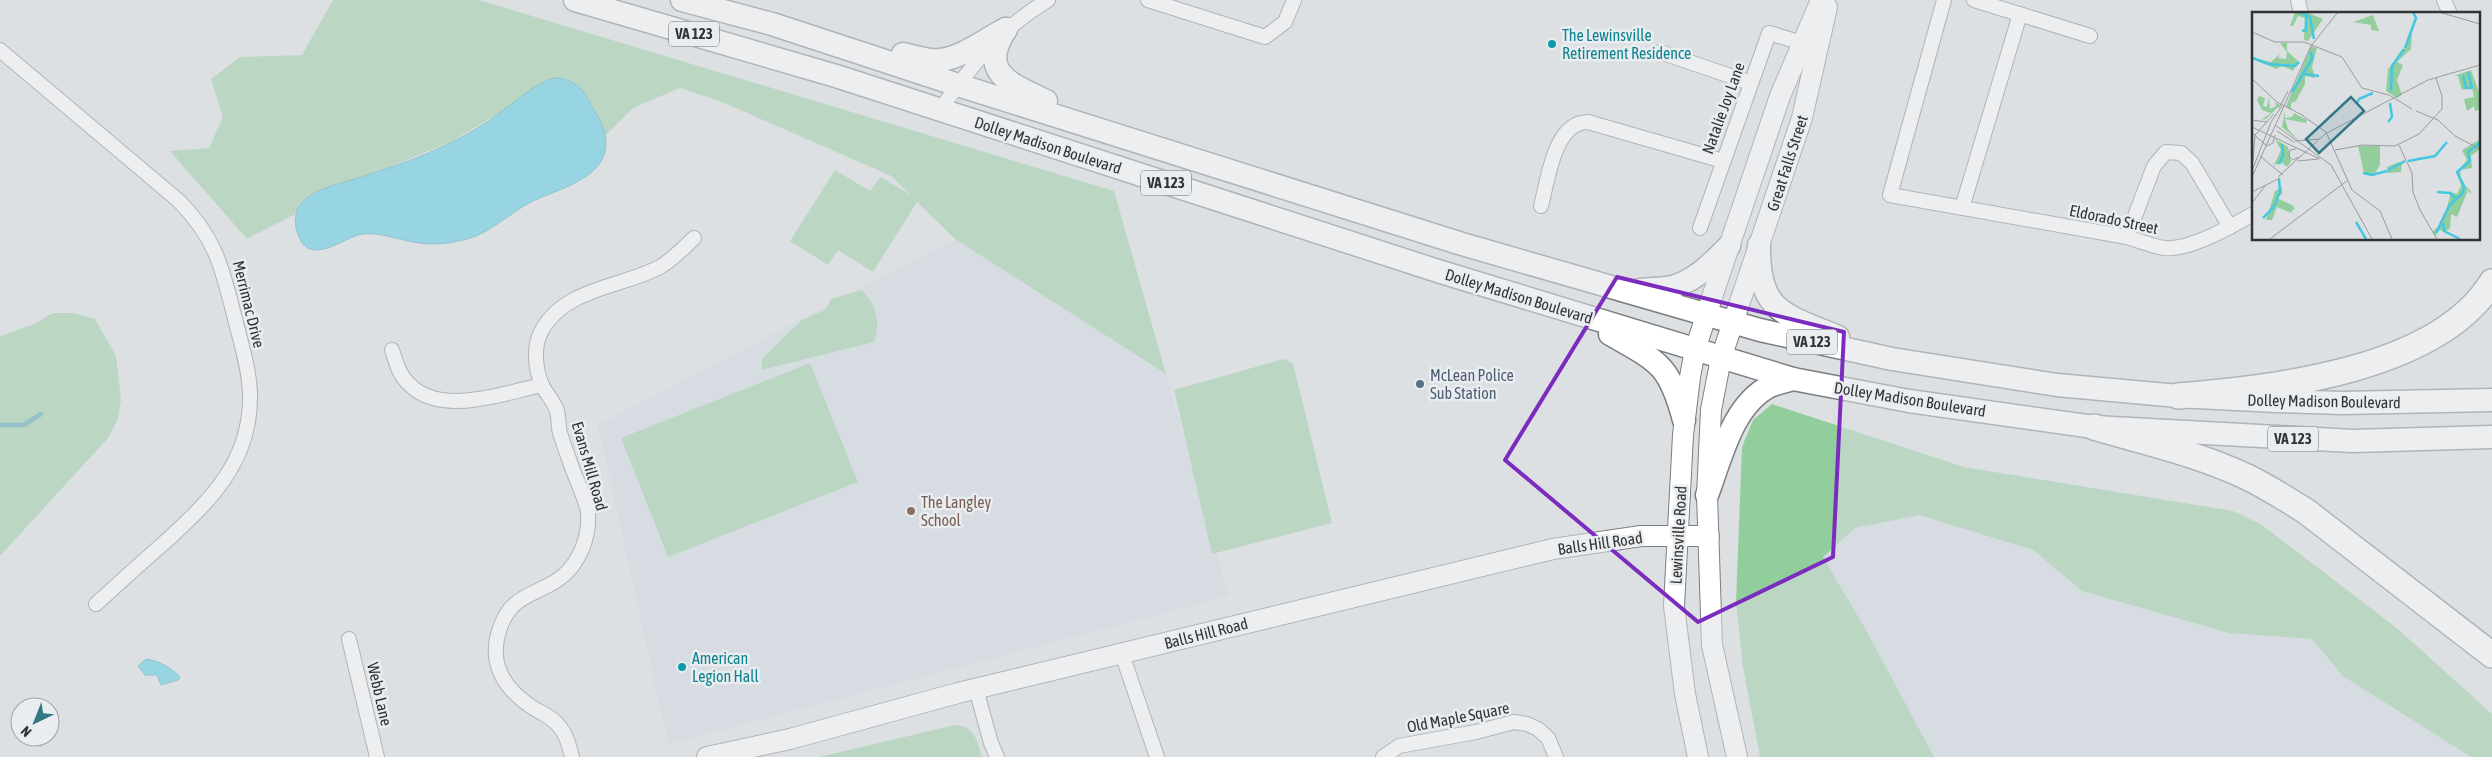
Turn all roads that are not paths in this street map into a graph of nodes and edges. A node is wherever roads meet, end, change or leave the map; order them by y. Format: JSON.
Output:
{"nodes":[{"id":1,"x":575,"y":0,"type":"edge"},
{"id":2,"x":682,"y":0,"type":"edge"},
{"id":3,"x":1048,"y":0,"type":"edge"},
{"id":4,"x":1148,"y":0,"type":"edge"},
{"id":5,"x":1294,"y":0,"type":"edge"},
{"id":6,"x":1822,"y":0,"type":"edge"},
{"id":7,"x":1829,"y":0,"type":"edge"},
{"id":8,"x":1944,"y":0,"type":"edge"},
{"id":9,"x":1974,"y":0,"type":"edge"},
{"id":10,"x":2444,"y":0,"type":"edge"},
{"id":11,"x":1033,"y":4,"type":"edge"},
{"id":12,"x":2449,"y":12,"type":"edge"},
{"id":13,"x":2020,"y":14,"type":"junction"},
{"id":14,"x":1006,"y":29,"type":"junction"},
{"id":15,"x":806,"y":35,"type":"junction"},
{"id":16,"x":2090,"y":36,"type":"dead end"},
{"id":17,"x":1802,"y":43,"type":"junction"},
{"id":18,"x":0,"y":50,"type":"edge"},
{"id":19,"x":1660,"y":52,"type":"dead end"},
{"id":20,"x":1751,"y":82,"type":"junction"},
{"id":21,"x":958,"y":85,"type":"junction"},
{"id":22,"x":939,"y":111,"type":"junction"},
{"id":23,"x":1120,"y":135,"type":"junction"},
{"id":24,"x":1723,"y":161,"type":"junction"},
{"id":25,"x":1541,"y":206,"type":"dead end"},
{"id":26,"x":1962,"y":208,"type":"junction"},
{"id":27,"x":2252,"y":215,"type":"edge"},
{"id":28,"x":2230,"y":227,"type":"junction"},
{"id":29,"x":1700,"y":228,"type":"dead end"},
{"id":30,"x":2127,"y":237,"type":"junction"},
{"id":31,"x":694,"y":238,"type":"dead end"},
{"id":32,"x":1759,"y":245,"type":"junction"},
{"id":33,"x":1729,"y":246,"type":"junction"},
{"id":34,"x":2492,"y":282,"type":"edge"},
{"id":35,"x":1628,"y":292,"type":"junction"},
{"id":36,"x":1572,"y":313,"type":"junction"},
{"id":37,"x":1706,"y":315,"type":"junction"},
{"id":38,"x":1733,"y":322,"type":"junction"},
{"id":39,"x":392,"y":350,"type":"dead end"},
{"id":40,"x":1695,"y":350,"type":"junction"},
{"id":41,"x":1721,"y":358,"type":"junction"},
{"id":42,"x":1892,"y":359,"type":"junction"},
{"id":43,"x":1792,"y":379,"type":"junction"},
{"id":44,"x":542,"y":385,"type":"junction"},
{"id":45,"x":2178,"y":396,"type":"junction"},
{"id":46,"x":2492,"y":400,"type":"edge"},
{"id":47,"x":1684,"y":420,"type":"junction"},
{"id":48,"x":2094,"y":427,"type":"junction"},
{"id":49,"x":2492,"y":437,"type":"edge"},
{"id":50,"x":1707,"y":495,"type":"junction"},
{"id":51,"x":1676,"y":534,"type":"junction"},
{"id":52,"x":1709,"y":536,"type":"junction"},
{"id":53,"x":96,"y":604,"type":"dead end"},
{"id":54,"x":349,"y":639,"type":"dead end"},
{"id":55,"x":1122,"y":654,"type":"junction"},
{"id":56,"x":2492,"y":655,"type":"edge"},
{"id":57,"x":976,"y":689,"type":"junction"},
{"id":58,"x":377,"y":757,"type":"edge"},
{"id":59,"x":572,"y":757,"type":"edge"},
{"id":60,"x":707,"y":757,"type":"edge"},
{"id":61,"x":997,"y":757,"type":"edge"},
{"id":62,"x":1157,"y":757,"type":"edge"},
{"id":63,"x":1383,"y":757,"type":"edge"},
{"id":64,"x":1556,"y":757,"type":"edge"},
{"id":65,"x":1698,"y":757,"type":"edge"},
{"id":66,"x":1737,"y":757,"type":"edge"}],
"edges":[{"from":1,"to":22,"type":"main road","name":"Dolley Madison Boulevard","number":"VA 123"},
{"from":2,"to":15,"type":"main road","name":"Dolley Madison Boulevard","number":"VA 123"},
{"from":3,"to":11,"type":"street"},
{"from":4,"to":5,"type":"street"},
{"from":6,"to":17,"type":"main road","name":"Great Falls Street"},
{"from":7,"to":32,"type":"main road","name":"Great Falls Street"},
{"from":8,"to":26,"type":"street","name":"Eldorado Street"},
{"from":9,"to":13,"type":"street"},
{"from":10,"to":12,"type":"street"},
{"from":11,"to":14,"type":"street"},
{"from":13,"to":16,"type":"street"},
{"from":13,"to":26,"type":"street"},
{"from":14,"to":15,"type":"main road"},
{"from":14,"to":21,"type":"street"},
{"from":14,"to":23,"type":"main road"},
{"from":15,"to":21,"type":"main road","name":"Dolley Madison Boulevard","number":"VA 123"},
{"from":17,"to":20,"type":"street","name":"Natalie Joy Lane"},
{"from":17,"to":33,"type":"main road","name":"Great Falls Street"},
{"from":18,"to":53,"type":"street","name":"Merrimac Drive"},
{"from":19,"to":20,"type":"street"},
{"from":20,"to":24,"type":"street","name":"Natalie Joy Lane"},
{"from":21,"to":22,"type":"street"},
{"from":21,"to":23,"type":"main road","name":"Dolley Madison Boulevard","number":"VA 123"},
{"from":22,"to":36,"type":"main road","name":"Dolley Madison Boulevard","number":"VA 123"},
{"from":23,"to":35,"type":"main road","name":"Dolley Madison Boulevard","number":"VA 123"},
{"from":24,"to":25,"type":"street"},
{"from":24,"to":29,"type":"street","name":"Natalie Joy Lane"},
{"from":26,"to":30,"type":"street","name":"Eldorado Street"},
{"from":27,"to":28,"type":"street","name":"Eldorado Street"},
{"from":28,"to":30,"type":"street","name":"Eldorado Street"},
{"from":28,"to":30,"type":"street"},
{"from":31,"to":44,"type":"street","name":"Evans Mill Road"},
{"from":32,"to":38,"type":"main road","name":"Great Falls Street"},
{"from":32,"to":42,"type":"main road"},
{"from":33,"to":35,"type":"main road"},
{"from":33,"to":37,"type":"main road","name":"Great Falls Street"},
{"from":34,"to":45,"type":"highway"},
{"from":35,"to":37,"type":"main road","name":"Dolley Madison Boulevard","number":"VA 123"},
{"from":36,"to":40,"type":"main road","name":"Dolley Madison Boulevard","number":"VA 123"},
{"from":36,"to":47,"type":"main road"},
{"from":37,"to":38,"type":"main road","name":"Dolley Madison Boulevard","number":"VA 123"},
{"from":37,"to":40,"type":"main road","name":"Lewinsville Road"},
{"from":38,"to":41,"type":"main road","name":"Lewinsville Road"},
{"from":38,"to":42,"type":"main road","name":"Dolley Madison Boulevard","number":"VA 123"},
{"from":39,"to":44,"type":"street"},
{"from":40,"to":41,"type":"main road","name":"Dolley Madison Boulevard","number":"VA 123"},
{"from":40,"to":47,"type":"main road","name":"Lewinsville Road"},
{"from":41,"to":43,"type":"main road","name":"Dolley Madison Boulevard","number":"VA 123"},
{"from":41,"to":50,"type":"main road","name":"Lewinsville Road"},
{"from":42,"to":45,"type":"main road","name":"Dolley Madison Boulevard","number":"VA 123"},
{"from":43,"to":48,"type":"main road","name":"Dolley Madison Boulevard","number":"VA 123"},
{"from":43,"to":50,"type":"main road"},
{"from":44,"to":59,"type":"street","name":"Evans Mill Road"},
{"from":45,"to":46,"type":"main road","name":"Dolley Madison Boulevard","number":"VA 123"},
{"from":47,"to":51,"type":"main road","name":"Lewinsville Road"},
{"from":48,"to":49,"type":"main road","name":"Dolley Madison Boulevard","number":"VA 123"},
{"from":48,"to":56,"type":"highway"},
{"from":50,"to":52,"type":"main road","name":"Lewinsville Road"},
{"from":51,"to":52,"type":"main road","name":"Balls Hill Road"},
{"from":51,"to":55,"type":"main road","name":"Balls Hill Road"},
{"from":51,"to":65,"type":"main road","name":"Lewinsville Road"},
{"from":52,"to":66,"type":"main road","name":"Lewinsville Road"},
{"from":54,"to":58,"type":"street","name":"Webb Lane"},
{"from":55,"to":57,"type":"main road","name":"Balls Hill Road"},
{"from":55,"to":62,"type":"street"},
{"from":57,"to":60,"type":"main road","name":"Balls Hill Road"},
{"from":57,"to":61,"type":"street"},
{"from":63,"to":64,"type":"street","name":"Old Maple Square"}]}
